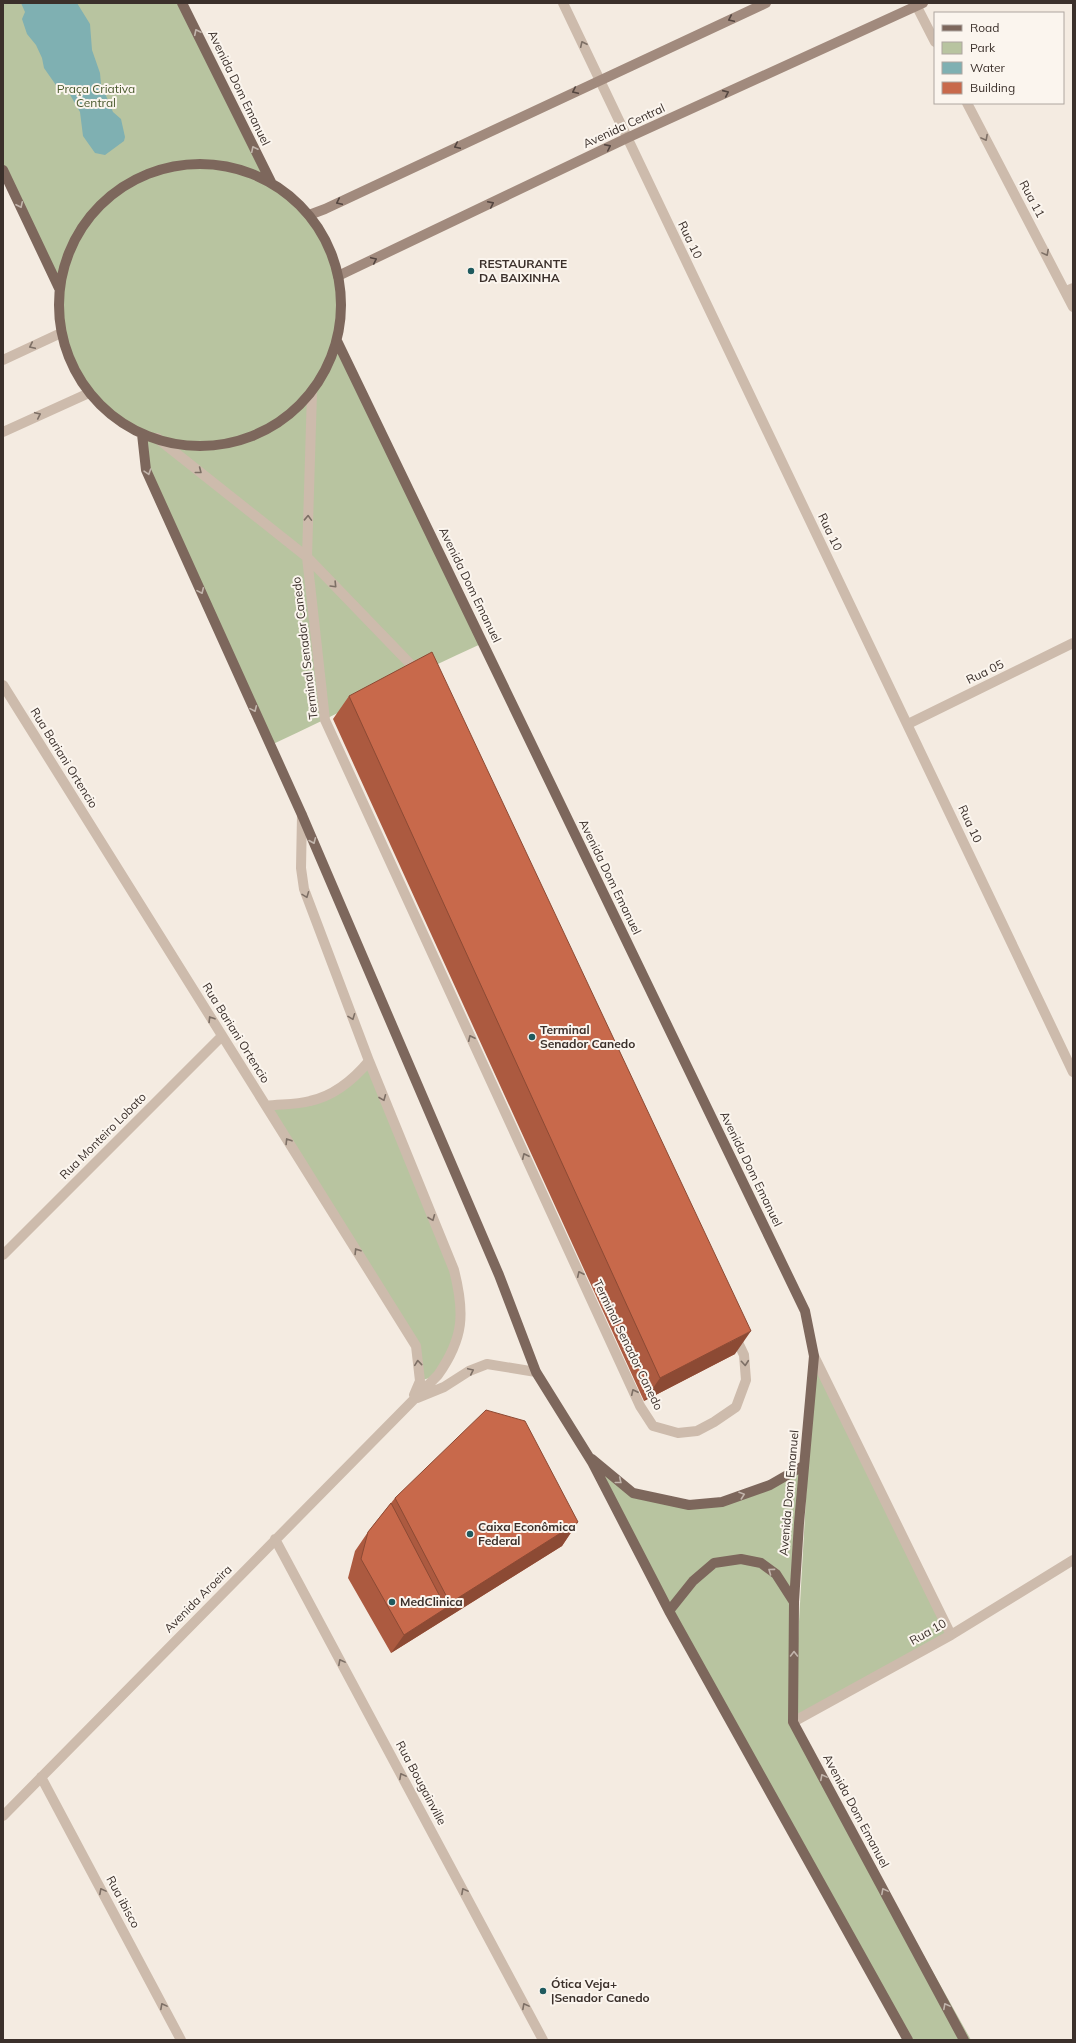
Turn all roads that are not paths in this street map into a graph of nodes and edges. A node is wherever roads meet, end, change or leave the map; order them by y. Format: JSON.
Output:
{"nodes":[{"id":1,"x":182,"y":3,"type":"edge"},
{"id":2,"x":563,"y":3,"type":"edge"},
{"id":3,"x":766,"y":3,"type":"edge"},
{"id":4,"x":918,"y":4,"type":"edge"},
{"id":5,"x":934,"y":40,"type":"edge"},
{"id":6,"x":599,"y":80,"type":"junction"},
{"id":7,"x":968,"y":104,"type":"edge"},
{"id":8,"x":627,"y":138,"type":"junction"},
{"id":9,"x":3,"y":170,"type":"edge"},
{"id":10,"x":272,"y":184,"type":"junction"},
{"id":11,"x":308,"y":215,"type":"junction"},
{"id":12,"x":338,"y":276,"type":"junction"},
{"id":13,"x":59,"y":288,"type":"junction"},
{"id":14,"x":1070,"y":290,"type":"edge"},
{"id":15,"x":1073,"y":307,"type":"edge"},
{"id":16,"x":61,"y":333,"type":"junction"},
{"id":17,"x":337,"y":341,"type":"junction"},
{"id":18,"x":3,"y":360,"type":"edge"},
{"id":19,"x":312,"y":392,"type":"junction"},
{"id":20,"x":89,"y":393,"type":"junction"},
{"id":21,"x":3,"y":432,"type":"edge"},
{"id":22,"x":142,"y":434,"type":"junction"},
{"id":23,"x":157,"y":438,"type":"junction"},
{"id":24,"x":307,"y":557,"type":"junction"},
{"id":25,"x":1073,"y":643,"type":"edge"},
{"id":26,"x":422,"y":679,"type":"edge"},
{"id":27,"x":3,"y":685,"type":"edge"},
{"id":28,"x":908,"y":724,"type":"junction"},
{"id":29,"x":302,"y":815,"type":"junction"},
{"id":30,"x":222,"y":1036,"type":"junction"},
{"id":31,"x":369,"y":1061,"type":"junction"},
{"id":32,"x":1073,"y":1072,"type":"edge"},
{"id":33,"x":266,"y":1106,"type":"junction"},
{"id":34,"x":3,"y":1255,"type":"edge"},
{"id":35,"x":731,"y":1326,"type":"edge"},
{"id":36,"x":814,"y":1356,"type":"junction"},
{"id":37,"x":536,"y":1372,"type":"junction"},
{"id":38,"x":412,"y":1401,"type":"junction"},
{"id":39,"x":589,"y":1457,"type":"junction"},
{"id":40,"x":803,"y":1466,"type":"junction"},
{"id":41,"x":276,"y":1539,"type":"junction"},
{"id":42,"x":1073,"y":1560,"type":"edge"},
{"id":43,"x":794,"y":1602,"type":"junction"},
{"id":44,"x":669,"y":1611,"type":"junction"},
{"id":45,"x":951,"y":1635,"type":"junction"},
{"id":46,"x":793,"y":1722,"type":"junction"},
{"id":47,"x":41,"y":1777,"type":"junction"},
{"id":48,"x":3,"y":1816,"type":"edge"},
{"id":49,"x":181,"y":2040,"type":"edge"},
{"id":50,"x":543,"y":2040,"type":"edge"},
{"id":51,"x":908,"y":2040,"type":"edge"},
{"id":52,"x":964,"y":2040,"type":"edge"}],
"edges":[{"from":10,"to":1,"type":"main road","name":"Avenida Dom Emanuel","one_way":true},
{"from":6,"to":2,"type":"street","name":"Rua 10","one_way":true},
{"from":3,"to":6,"type":"main road","one_way":true},
{"from":4,"to":5,"type":"street"},
{"from":8,"to":4,"type":"main road","name":"Avenida Central","one_way":true},
{"from":6,"to":8,"type":"street","name":"Rua 10"},
{"from":6,"to":11,"type":"main road","one_way":true},
{"from":7,"to":14,"type":"street","name":"Rua 11","one_way":true},
{"from":12,"to":8,"type":"main road","name":"Avenida Central","one_way":true},
{"from":8,"to":28,"type":"street","name":"Rua 10"},
{"from":9,"to":13,"type":"main road","one_way":true},
{"from":10,"to":11,"type":"main road"},
{"from":10,"to":13,"type":"main road"},
{"from":11,"to":12,"type":"main road"},
{"from":12,"to":17,"type":"main road"},
{"from":13,"to":16,"type":"main road"},
{"from":14,"to":15,"type":"street","name":"Rua 11"},
{"from":16,"to":18,"type":"street","one_way":true},
{"from":16,"to":20,"type":"main road"},
{"from":17,"to":19,"type":"main road"},
{"from":17,"to":36,"type":"main road","name":"Avenida Dom Emanuel"},
{"from":19,"to":23,"type":"main road"},
{"from":24,"to":19,"type":"street","name":"Terminal Senador Canedo","one_way":true},
{"from":21,"to":20,"type":"street","one_way":true},
{"from":20,"to":22,"type":"main road"},
{"from":22,"to":23,"type":"main road"},
{"from":22,"to":29,"type":"main road","one_way":true},
{"from":23,"to":24,"type":"street","name":"Terminal Senador Canedo","one_way":true},
{"from":24,"to":26,"type":"street","name":"Terminal Senador Canedo","one_way":true},
{"from":35,"to":24,"type":"street","name":"Terminal Senador Canedo","one_way":true},
{"from":25,"to":28,"type":"street","name":"Rua 05"},
{"from":30,"to":27,"type":"street","name":"Rua Bariani Ortencio","one_way":true},
{"from":28,"to":32,"type":"street","name":"Rua 10"},
{"from":29,"to":31,"type":"street","name":"Avenida Aroeira","one_way":true},
{"from":29,"to":37,"type":"main road","one_way":true},
{"from":30,"to":33,"type":"street","name":"Rua Bariani Ortencio"},
{"from":30,"to":34,"type":"street","name":"Rua Monteiro Lobato"},
{"from":31,"to":33,"type":"street"},
{"from":31,"to":38,"type":"street","name":"Avenida Aroeira","one_way":true},
{"from":38,"to":33,"type":"street","name":"Rua Bariani Ortencio","one_way":true},
{"from":36,"to":40,"type":"main road","name":"Avenida Dom Emanuel"},
{"from":36,"to":45,"type":"street"},
{"from":38,"to":37,"type":"street","one_way":true},
{"from":37,"to":39,"type":"main road"},
{"from":38,"to":41,"type":"street","name":"Avenida Aroeira"},
{"from":39,"to":40,"type":"main road","one_way":true},
{"from":39,"to":44,"type":"main road"},
{"from":40,"to":43,"type":"main road","name":"Avenida Dom Emanuel"},
{"from":41,"to":47,"type":"street","name":"Avenida Aroeira"},
{"from":50,"to":41,"type":"street","name":"Rua Bougainville","one_way":true},
{"from":42,"to":45,"type":"street","name":"Rua 10"},
{"from":43,"to":44,"type":"main road","one_way":true},
{"from":46,"to":43,"type":"main road","name":"Avenida Dom Emanuel","one_way":true},
{"from":44,"to":51,"type":"main road"},
{"from":45,"to":46,"type":"street","name":"Rua 10"},
{"from":52,"to":46,"type":"main road","name":"Avenida Dom Emanuel","one_way":true},
{"from":47,"to":48,"type":"street","name":"Avenida Aroeira"},
{"from":49,"to":47,"type":"street","name":"Rua ibisco","one_way":true}]}
